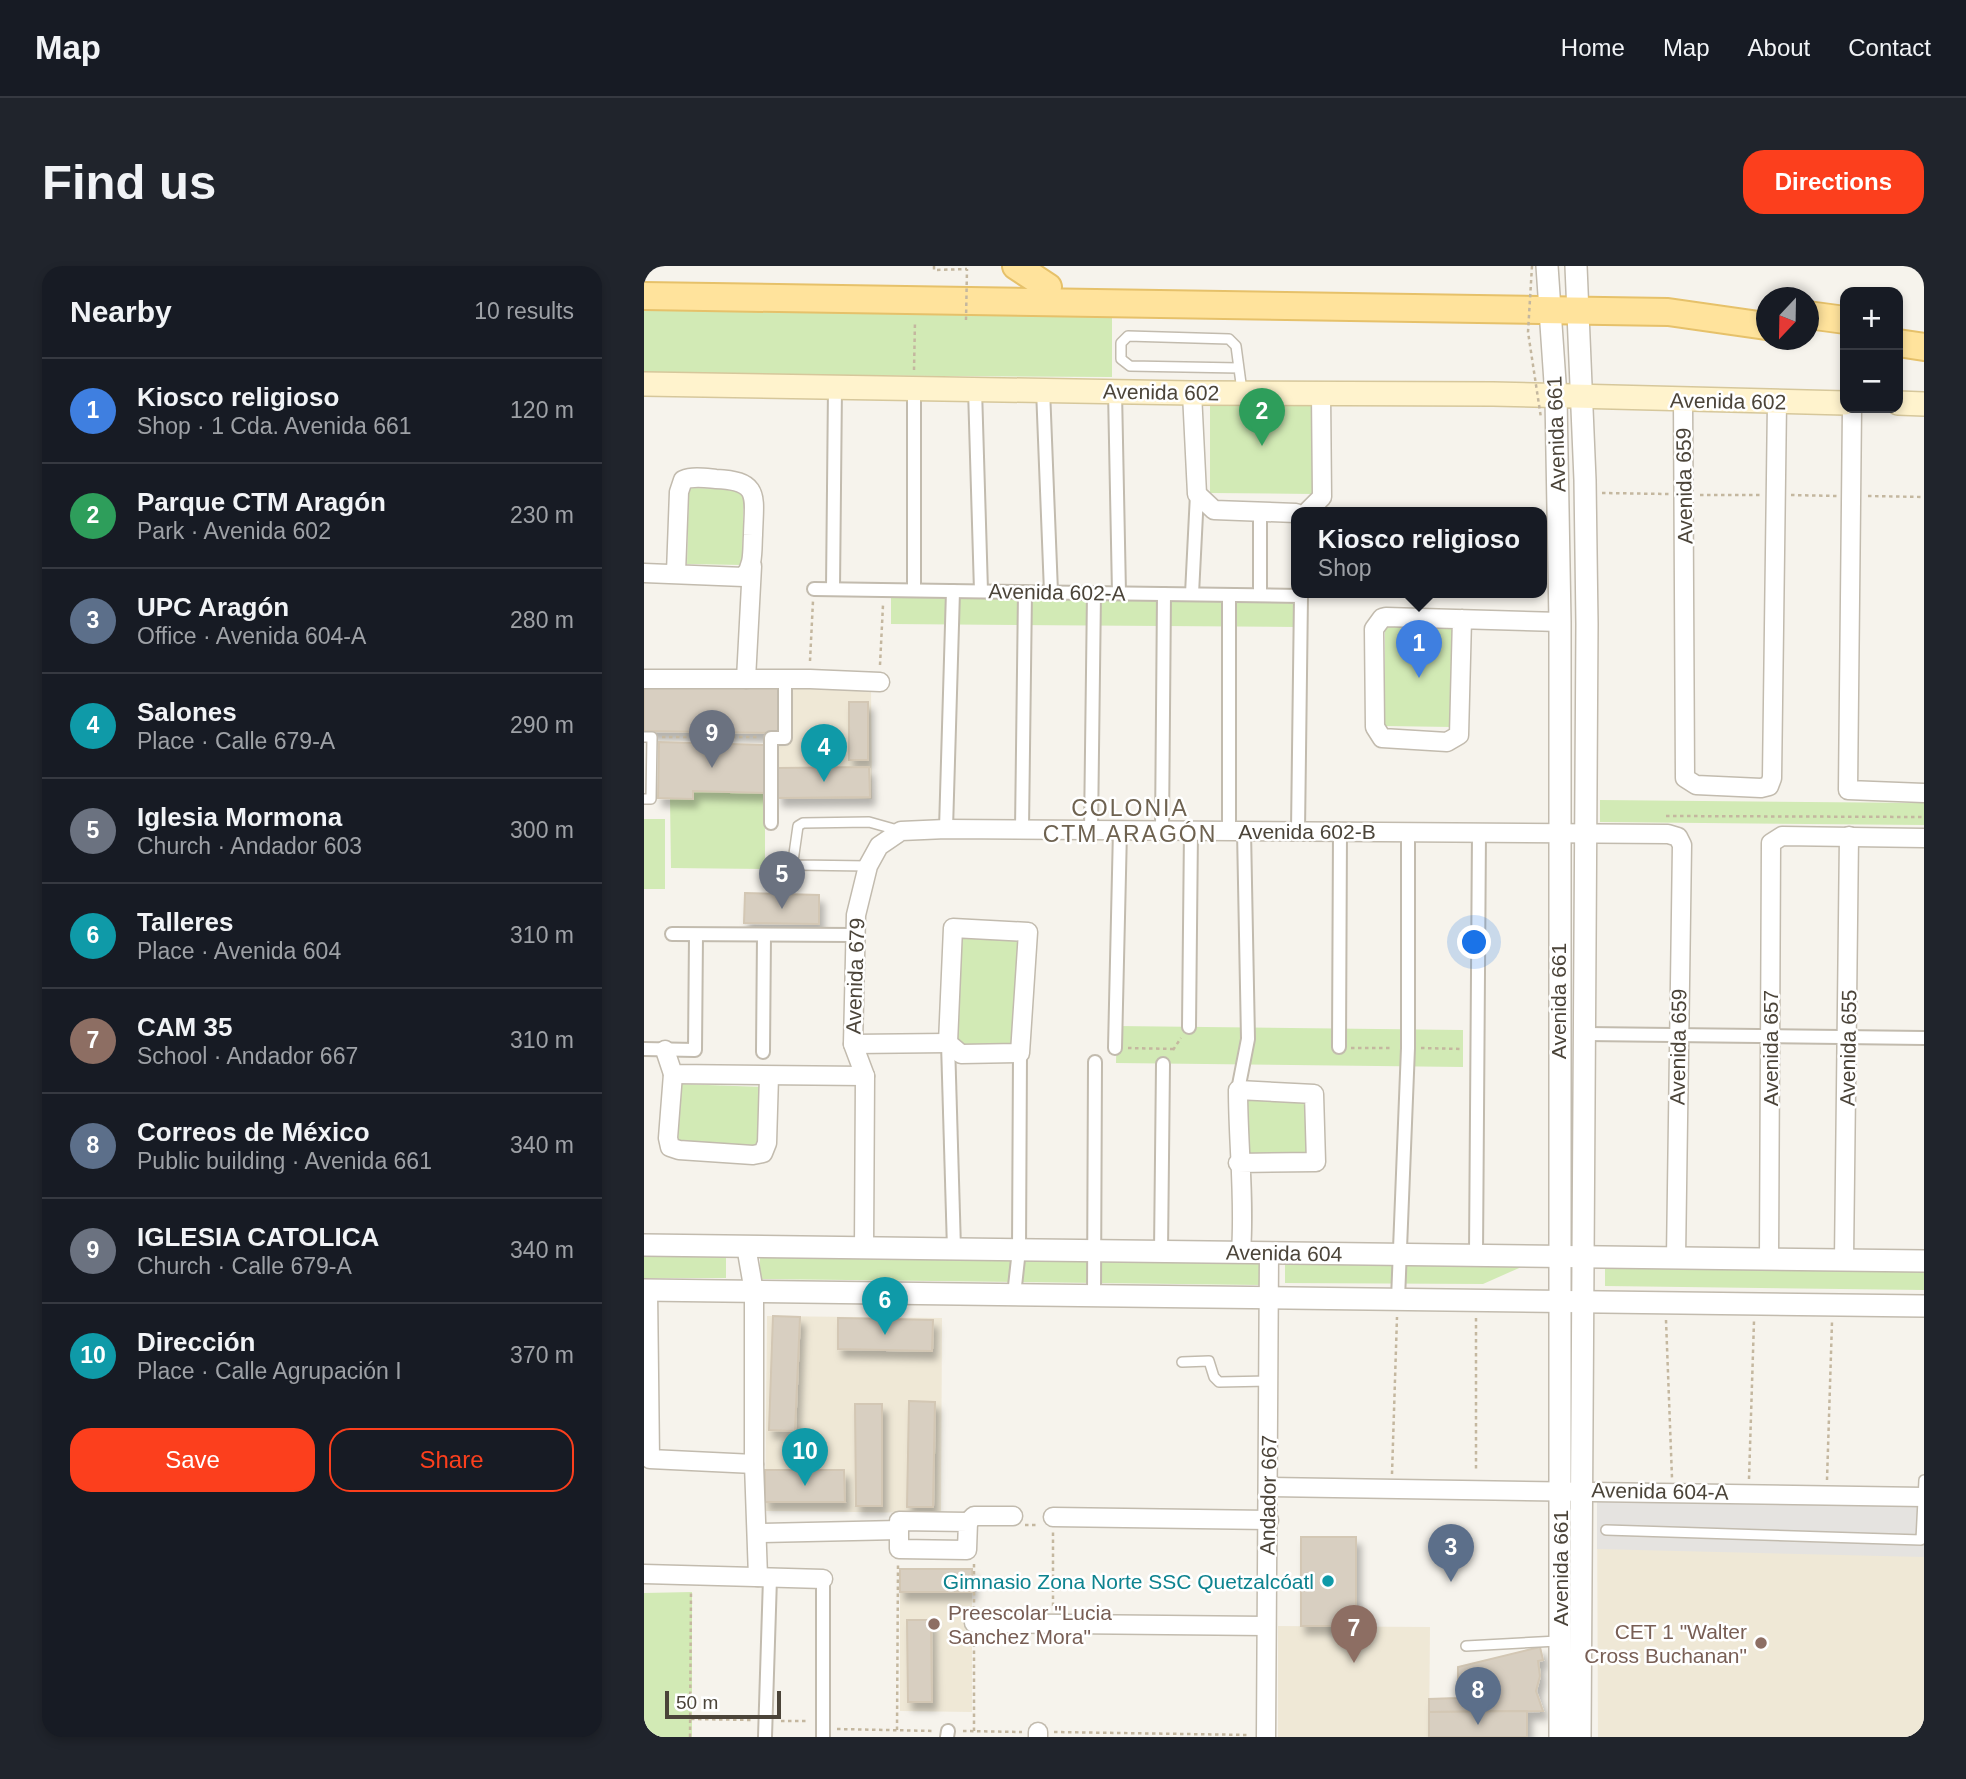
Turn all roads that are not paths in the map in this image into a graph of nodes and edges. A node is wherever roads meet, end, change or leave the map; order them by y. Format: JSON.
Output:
{"nodes":[{"id":1,"x":1016,"y":266,"type":"edge"},
{"id":2,"x":1546,"y":266,"type":"edge"},
{"id":3,"x":1576,"y":266,"type":"edge"},
{"id":4,"x":644,"y":279,"type":"edge"},
{"id":5,"x":1048,"y":287,"type":"junction"},
{"id":6,"x":644,"y":296,"type":"edge"},
{"id":7,"x":1547,"y":302,"type":"junction"},
{"id":8,"x":1576,"y":302,"type":"junction"},
{"id":9,"x":1756,"y":308,"type":"edge"},
{"id":10,"x":1819,"y":316,"type":"edge"},
{"id":11,"x":1840,"y":319,"type":"edge"},
{"id":12,"x":1756,"y":325,"type":"edge"},
{"id":13,"x":1903,"y":328,"type":"edge"},
{"id":14,"x":1924,"y":330,"type":"edge"},
{"id":15,"x":1819,"y":332,"type":"edge"},
{"id":16,"x":1840,"y":335,"type":"edge"},
{"id":17,"x":1903,"y":344,"type":"edge"},
{"id":18,"x":1924,"y":347,"type":"edge"},
{"id":19,"x":1239,"y":368,"type":"junction"},
{"id":20,"x":644,"y":384,"type":"edge"},
{"id":21,"x":835,"y":387,"type":"junction"},
{"id":22,"x":914,"y":387,"type":"junction"},
{"id":23,"x":975,"y":389,"type":"junction"},
{"id":24,"x":1043,"y":389,"type":"junction"},
{"id":25,"x":1115,"y":391,"type":"junction"},
{"id":26,"x":1192,"y":393,"type":"junction"},
{"id":27,"x":1243,"y":393,"type":"junction"},
{"id":28,"x":1321,"y":393,"type":"junction"},
{"id":29,"x":1556,"y":397,"type":"junction"},
{"id":30,"x":1582,"y":399,"type":"junction"},
{"id":31,"x":1683,"y":400,"type":"junction"},
{"id":32,"x":1777,"y":402,"type":"junction"},
{"id":33,"x":1840,"y":403,"type":"edge"},
{"id":34,"x":1903,"y":403,"type":"edge"},
{"id":35,"x":1924,"y":404,"type":"edge"},
{"id":36,"x":1852,"y":413,"type":"edge"},
{"id":37,"x":1197,"y":494,"type":"junction"},
{"id":38,"x":1312,"y":507,"type":"edge"},
{"id":39,"x":1260,"y":511,"type":"junction"},
{"id":40,"x":1291,"y":513,"type":"edge"},
{"id":41,"x":746,"y":572,"type":"junction"},
{"id":42,"x":644,"y":573,"type":"edge"},
{"id":43,"x":676,"y":573,"type":"junction"},
{"id":44,"x":814,"y":589,"type":"road end"},
{"id":45,"x":833,"y":589,"type":"junction"},
{"id":46,"x":914,"y":590,"type":"junction"},
{"id":47,"x":953,"y":591,"type":"junction"},
{"id":48,"x":981,"y":591,"type":"junction"},
{"id":49,"x":1025,"y":592,"type":"junction"},
{"id":50,"x":1051,"y":592,"type":"junction"},
{"id":51,"x":1094,"y":593,"type":"junction"},
{"id":52,"x":1119,"y":593,"type":"junction"},
{"id":53,"x":1164,"y":594,"type":"junction"},
{"id":54,"x":1192,"y":594,"type":"junction"},
{"id":55,"x":1229,"y":595,"type":"junction"},
{"id":56,"x":1260,"y":595,"type":"junction"},
{"id":57,"x":1291,"y":596,"type":"edge"},
{"id":58,"x":1301,"y":598,"type":"edge"},
{"id":59,"x":1462,"y":620,"type":"junction"},
{"id":60,"x":1560,"y":622,"type":"junction"},
{"id":61,"x":746,"y":679,"type":"junction"},
{"id":62,"x":785,"y":679,"type":"junction"},
{"id":63,"x":644,"y":680,"type":"edge"},
{"id":64,"x":880,"y":682,"type":"road end"},
{"id":65,"x":648,"y":737,"type":"edge"},
{"id":66,"x":1924,"y":793,"type":"edge"},
{"id":67,"x":644,"y":799,"type":"edge"},
{"id":68,"x":771,"y":823,"type":"dead end"},
{"id":69,"x":946,"y":829,"type":"junction"},
{"id":70,"x":1021,"y":830,"type":"junction"},
{"id":71,"x":1091,"y":830,"type":"junction"},
{"id":72,"x":1120,"y":830,"type":"junction"},
{"id":73,"x":1162,"y":830,"type":"junction"},
{"id":74,"x":1191,"y":830,"type":"junction"},
{"id":75,"x":1236,"y":831,"type":"junction"},
{"id":76,"x":1298,"y":831,"type":"junction"},
{"id":77,"x":1340,"y":831,"type":"junction"},
{"id":78,"x":1408,"y":831,"type":"junction"},
{"id":79,"x":1479,"y":832,"type":"junction"},
{"id":80,"x":895,"y":834,"type":"junction"},
{"id":81,"x":1586,"y":834,"type":"junction"},
{"id":82,"x":1558,"y":835,"type":"junction"},
{"id":83,"x":1849,"y":836,"type":"junction"},
{"id":84,"x":1924,"y":838,"type":"edge"},
{"id":85,"x":868,"y":866,"type":"junction"},
{"id":86,"x":672,"y":934,"type":"dead end"},
{"id":87,"x":696,"y":935,"type":"junction"},
{"id":88,"x":764,"y":935,"type":"junction"},
{"id":89,"x":853,"y":935,"type":"junction"},
{"id":90,"x":1189,"y":1027,"type":"road end"},
{"id":91,"x":1586,"y":1034,"type":"junction"},
{"id":92,"x":1678,"y":1035,"type":"junction"},
{"id":93,"x":1771,"y":1036,"type":"junction"},
{"id":94,"x":1849,"y":1037,"type":"junction"},
{"id":95,"x":1924,"y":1038,"type":"edge"},
{"id":96,"x":948,"y":1043,"type":"junction"},
{"id":97,"x":853,"y":1044,"type":"junction"},
{"id":98,"x":1339,"y":1047,"type":"dead end"},
{"id":99,"x":1115,"y":1048,"type":"road end"},
{"id":100,"x":644,"y":1049,"type":"edge"},
{"id":101,"x":665,"y":1049,"type":"junction"},
{"id":102,"x":763,"y":1052,"type":"dead end"},
{"id":103,"x":1020,"y":1053,"type":"junction"},
{"id":104,"x":1095,"y":1062,"type":"dead end"},
{"id":105,"x":1163,"y":1064,"type":"road end"},
{"id":106,"x":673,"y":1074,"type":"junction"},
{"id":107,"x":769,"y":1076,"type":"junction"},
{"id":108,"x":864,"y":1076,"type":"junction"},
{"id":109,"x":1238,"y":1090,"type":"junction"},
{"id":110,"x":1238,"y":1163,"type":"junction"},
{"id":111,"x":644,"y":1245,"type":"edge"},
{"id":112,"x":747,"y":1246,"type":"junction"},
{"id":113,"x":864,"y":1248,"type":"junction"},
{"id":114,"x":954,"y":1249,"type":"junction"},
{"id":115,"x":1019,"y":1250,"type":"junction"},
{"id":116,"x":1094,"y":1251,"type":"junction"},
{"id":117,"x":1161,"y":1251,"type":"junction"},
{"id":118,"x":1241,"y":1252,"type":"junction"},
{"id":119,"x":1269,"y":1253,"type":"junction"},
{"id":120,"x":1398,"y":1254,"type":"junction"},
{"id":121,"x":1476,"y":1255,"type":"junction"},
{"id":122,"x":1558,"y":1256,"type":"junction"},
{"id":123,"x":1584,"y":1257,"type":"junction"},
{"id":124,"x":1676,"y":1258,"type":"junction"},
{"id":125,"x":1769,"y":1259,"type":"junction"},
{"id":126,"x":1844,"y":1260,"type":"junction"},
{"id":127,"x":1924,"y":1261,"type":"edge"},
{"id":128,"x":646,"y":1290,"type":"edge"},
{"id":129,"x":754,"y":1292,"type":"junction"},
{"id":130,"x":1014,"y":1295,"type":"junction"},
{"id":131,"x":1094,"y":1296,"type":"junction"},
{"id":132,"x":1269,"y":1298,"type":"junction"},
{"id":133,"x":1398,"y":1299,"type":"junction"},
{"id":134,"x":1559,"y":1301,"type":"junction"},
{"id":135,"x":1584,"y":1302,"type":"junction"},
{"id":136,"x":1924,"y":1306,"type":"edge"},
{"id":137,"x":1182,"y":1362,"type":"dead end"},
{"id":138,"x":1269,"y":1381,"type":"junction"},
{"id":139,"x":754,"y":1464,"type":"junction"},
{"id":140,"x":1924,"y":1480,"type":"edge"},
{"id":141,"x":1269,"y":1487,"type":"junction"},
{"id":142,"x":1561,"y":1490,"type":"junction"},
{"id":143,"x":1583,"y":1490,"type":"junction"},
{"id":144,"x":1924,"y":1497,"type":"edge"},
{"id":145,"x":1013,"y":1516,"type":"dead end"},
{"id":146,"x":1053,"y":1517,"type":"road end"},
{"id":147,"x":1269,"y":1520,"type":"junction"},
{"id":148,"x":968,"y":1522,"type":"junction"},
{"id":149,"x":899,"y":1530,"type":"junction"},
{"id":150,"x":1606,"y":1530,"type":"dead end"},
{"id":151,"x":757,"y":1533,"type":"junction"},
{"id":152,"x":1570,"y":1559,"type":"junction"},
{"id":153,"x":644,"y":1574,"type":"edge"},
{"id":154,"x":764,"y":1577,"type":"junction"},
{"id":155,"x":823,"y":1579,"type":"joint"},
{"id":156,"x":974,"y":1623,"type":"dead end"},
{"id":157,"x":1266,"y":1626,"type":"junction"},
{"id":158,"x":1560,"y":1641,"type":"junction"},
{"id":159,"x":1466,"y":1646,"type":"dead end"},
{"id":160,"x":823,"y":1733,"type":"edge"},
{"id":161,"x":1266,"y":1736,"type":"edge"},
{"id":162,"x":765,"y":1737,"type":"edge"},
{"id":163,"x":1560,"y":1737,"type":"edge"},
{"id":164,"x":1580,"y":1737,"type":"edge"}],
"edges":[{"from":1,"to":5,"type":"main road"},
{"from":2,"to":7,"type":"street","name":"Avenida 661"},
{"from":3,"to":8,"type":"street","name":"Avenida 661"},
{"from":4,"to":5,"type":"main road"},
{"from":5,"to":7,"type":"main road"},
{"from":6,"to":7,"type":"main road"},
{"from":7,"to":8,"type":"main road"},
{"from":7,"to":29,"type":"street","name":"Avenida 661"},
{"from":8,"to":9,"type":"main road"},
{"from":8,"to":12,"type":"main road"},
{"from":8,"to":30,"type":"street","name":"Avenida 661"},
{"from":10,"to":11,"type":"main road"},
{"from":13,"to":14,"type":"main road"},
{"from":15,"to":16,"type":"main road"},
{"from":17,"to":18,"type":"main road"},
{"from":19,"to":19,"type":"lane"},
{"from":19,"to":27,"type":"lane"},
{"from":20,"to":21,"type":"main road","name":"Avenida 602"},
{"from":21,"to":22,"type":"main road","name":"Avenida 602"},
{"from":21,"to":45,"type":"street"},
{"from":22,"to":23,"type":"main road","name":"Avenida 602"},
{"from":22,"to":46,"type":"street"},
{"from":23,"to":24,"type":"main road","name":"Avenida 602"},
{"from":23,"to":48,"type":"street"},
{"from":24,"to":25,"type":"main road","name":"Avenida 602"},
{"from":24,"to":50,"type":"street"},
{"from":25,"to":26,"type":"main road","name":"Avenida 602"},
{"from":25,"to":52,"type":"street"},
{"from":26,"to":27,"type":"main road","name":"Avenida 602"},
{"from":26,"to":37,"type":"street"},
{"from":27,"to":28,"type":"main road","name":"Avenida 602"},
{"from":28,"to":29,"type":"main road","name":"Avenida 602"},
{"from":28,"to":38,"type":"street"},
{"from":29,"to":30,"type":"main road","name":"Avenida 602"},
{"from":29,"to":60,"type":"street","name":"Avenida 661"},
{"from":30,"to":31,"type":"main road","name":"Avenida 602"},
{"from":30,"to":81,"type":"street","name":"Avenida 661"},
{"from":31,"to":32,"type":"main road","name":"Avenida 602"},
{"from":31,"to":32,"type":"street","name":"Avenida 659"},
{"from":32,"to":33,"type":"main road","name":"Avenida 602"},
{"from":34,"to":35,"type":"main road"},
{"from":36,"to":66,"type":"street"},
{"from":37,"to":39,"type":"street"},
{"from":37,"to":54,"type":"street"},
{"from":39,"to":40,"type":"street"},
{"from":39,"to":56,"type":"street"},
{"from":41,"to":43,"type":"street"},
{"from":41,"to":43,"type":"street"},
{"from":41,"to":61,"type":"street"},
{"from":42,"to":43,"type":"street"},
{"from":44,"to":45,"type":"street","name":"Avenida 602-A"},
{"from":45,"to":46,"type":"street","name":"Avenida 602-A"},
{"from":46,"to":47,"type":"street","name":"Avenida 602-A"},
{"from":47,"to":48,"type":"street","name":"Avenida 602-A"},
{"from":47,"to":69,"type":"street"},
{"from":48,"to":49,"type":"street","name":"Avenida 602-A"},
{"from":49,"to":50,"type":"street","name":"Avenida 602-A"},
{"from":49,"to":70,"type":"street"},
{"from":50,"to":51,"type":"street","name":"Avenida 602-A"},
{"from":51,"to":52,"type":"street","name":"Avenida 602-A"},
{"from":51,"to":71,"type":"street"},
{"from":52,"to":53,"type":"street","name":"Avenida 602-A"},
{"from":53,"to":54,"type":"street","name":"Avenida 602-A"},
{"from":53,"to":73,"type":"street"},
{"from":54,"to":55,"type":"street","name":"Avenida 602-A"},
{"from":55,"to":56,"type":"street","name":"Avenida 602-A"},
{"from":55,"to":75,"type":"street"},
{"from":56,"to":57,"type":"street","name":"Avenida 602-A"},
{"from":58,"to":76,"type":"street","name":"Avenida 602-A"},
{"from":59,"to":59,"type":"street"},
{"from":59,"to":60,"type":"street"},
{"from":60,"to":82,"type":"street","name":"Avenida 661"},
{"from":61,"to":62,"type":"street"},
{"from":61,"to":63,"type":"street"},
{"from":62,"to":64,"type":"street"},
{"from":62,"to":68,"type":"street"},
{"from":65,"to":67,"type":"lane"},
{"from":69,"to":70,"type":"street","name":"Avenida 602-B"},
{"from":69,"to":80,"type":"street","name":"Avenida 602-B"},
{"from":70,"to":71,"type":"street","name":"Avenida 602-B"},
{"from":71,"to":72,"type":"street","name":"Avenida 602-B"},
{"from":72,"to":73,"type":"street","name":"Avenida 602-B"},
{"from":72,"to":99,"type":"street"},
{"from":73,"to":74,"type":"street","name":"Avenida 602-B"},
{"from":74,"to":75,"type":"street","name":"Avenida 602-B"},
{"from":74,"to":90,"type":"street"},
{"from":75,"to":76,"type":"street","name":"Avenida 602-B"},
{"from":75,"to":109,"type":"street"},
{"from":76,"to":77,"type":"street","name":"Avenida 602-B"},
{"from":77,"to":78,"type":"street","name":"Avenida 602-B"},
{"from":77,"to":98,"type":"street"},
{"from":78,"to":79,"type":"street","name":"Avenida 602-B"},
{"from":78,"to":120,"type":"street"},
{"from":79,"to":82,"type":"street","name":"Avenida 602-B"},
{"from":79,"to":121,"type":"street"},
{"from":80,"to":85,"type":"street","name":"Avenida 679"},
{"from":80,"to":85,"type":"lane"},
{"from":81,"to":82,"type":"street"},
{"from":81,"to":91,"type":"street","name":"Avenida 661"},
{"from":81,"to":92,"type":"street","name":"Avenida 659"},
{"from":82,"to":122,"type":"street","name":"Avenida 661"},
{"from":83,"to":84,"type":"street"},
{"from":83,"to":93,"type":"street","name":"Avenida 657"},
{"from":83,"to":94,"type":"street","name":"Avenida 655"},
{"from":85,"to":89,"type":"street","name":"Avenida 679"},
{"from":86,"to":87,"type":"street"},
{"from":87,"to":88,"type":"street"},
{"from":87,"to":101,"type":"street"},
{"from":88,"to":89,"type":"street"},
{"from":88,"to":102,"type":"street"},
{"from":89,"to":97,"type":"street","name":"Avenida 679"},
{"from":91,"to":92,"type":"street"},
{"from":91,"to":123,"type":"street","name":"Avenida 661"},
{"from":92,"to":93,"type":"street"},
{"from":92,"to":124,"type":"street","name":"Avenida 659"},
{"from":93,"to":94,"type":"street"},
{"from":93,"to":125,"type":"street","name":"Avenida 657"},
{"from":94,"to":95,"type":"street"},
{"from":94,"to":126,"type":"street","name":"Avenida 655"},
{"from":96,"to":97,"type":"street"},
{"from":96,"to":103,"type":"street"},
{"from":96,"to":103,"type":"street"},
{"from":96,"to":114,"type":"street"},
{"from":97,"to":108,"type":"street","name":"Avenida 679"},
{"from":100,"to":101,"type":"street"},
{"from":101,"to":106,"type":"street"},
{"from":103,"to":115,"type":"street"},
{"from":104,"to":116,"type":"street"},
{"from":105,"to":117,"type":"street"},
{"from":106,"to":107,"type":"street"},
{"from":106,"to":107,"type":"street"},
{"from":107,"to":108,"type":"street"},
{"from":108,"to":113,"type":"street","name":"Avenida 679"},
{"from":109,"to":110,"type":"street"},
{"from":109,"to":110,"type":"street"},
{"from":110,"to":118,"type":"street"},
{"from":111,"to":112,"type":"street","name":"Avenida 604"},
{"from":112,"to":113,"type":"street","name":"Avenida 604"},
{"from":112,"to":129,"type":"street"},
{"from":113,"to":114,"type":"street","name":"Avenida 604"},
{"from":114,"to":115,"type":"street","name":"Avenida 604"},
{"from":115,"to":116,"type":"street","name":"Avenida 604"},
{"from":115,"to":130,"type":"street"},
{"from":116,"to":117,"type":"street","name":"Avenida 604"},
{"from":116,"to":131,"type":"street"},
{"from":117,"to":118,"type":"street","name":"Avenida 604"},
{"from":118,"to":119,"type":"street","name":"Avenida 604"},
{"from":119,"to":120,"type":"street","name":"Avenida 604"},
{"from":119,"to":132,"type":"street","name":"Andador 667"},
{"from":120,"to":121,"type":"street","name":"Avenida 604"},
{"from":120,"to":133,"type":"street"},
{"from":121,"to":122,"type":"street","name":"Avenida 604"},
{"from":122,"to":123,"type":"street","name":"Avenida 604"},
{"from":122,"to":134,"type":"street","name":"Avenida 661"},
{"from":123,"to":124,"type":"street","name":"Avenida 604"},
{"from":123,"to":135,"type":"street","name":"Avenida 661"},
{"from":124,"to":125,"type":"street","name":"Avenida 604"},
{"from":125,"to":126,"type":"street","name":"Avenida 604"},
{"from":126,"to":127,"type":"street","name":"Avenida 604"},
{"from":128,"to":129,"type":"street"},
{"from":128,"to":139,"type":"street"},
{"from":129,"to":130,"type":"street"},
{"from":129,"to":139,"type":"street"},
{"from":130,"to":131,"type":"street"},
{"from":131,"to":132,"type":"street"},
{"from":132,"to":133,"type":"street"},
{"from":132,"to":138,"type":"street","name":"Andador 667"},
{"from":133,"to":134,"type":"street"},
{"from":134,"to":135,"type":"street"},
{"from":134,"to":142,"type":"street","name":"Avenida 661"},
{"from":135,"to":136,"type":"street"},
{"from":135,"to":143,"type":"street","name":"Avenida 661"},
{"from":137,"to":138,"type":"lane"},
{"from":138,"to":141,"type":"street","name":"Andador 667"},
{"from":139,"to":151,"type":"street"},
{"from":140,"to":144,"type":"lane"},
{"from":141,"to":142,"type":"street","name":"Avenida 604-A"},
{"from":141,"to":147,"type":"street","name":"Andador 667"},
{"from":142,"to":143,"type":"street","name":"Avenida 604-A"},
{"from":142,"to":152,"type":"street","name":"Avenida 661"},
{"from":143,"to":144,"type":"street","name":"Avenida 604-A"},
{"from":143,"to":152,"type":"street","name":"Avenida 661"},
{"from":144,"to":150,"type":"lane"},
{"from":145,"to":148,"type":"street"},
{"from":146,"to":147,"type":"street"},
{"from":147,"to":157,"type":"street","name":"Andador 667"},
{"from":148,"to":149,"type":"street"},
{"from":148,"to":149,"type":"street"},
{"from":149,"to":151,"type":"street"},
{"from":151,"to":154,"type":"street"},
{"from":152,"to":158,"type":"street","name":"Avenida 661"},
{"from":152,"to":164,"type":"street","name":"Avenida 661"},
{"from":153,"to":154,"type":"street"},
{"from":154,"to":155,"type":"street"},
{"from":154,"to":162,"type":"street"},
{"from":155,"to":160,"type":"street"},
{"from":156,"to":157,"type":"street"},
{"from":157,"to":161,"type":"street","name":"Andador 667"},
{"from":158,"to":159,"type":"lane"},
{"from":158,"to":163,"type":"street","name":"Avenida 661"}]}
